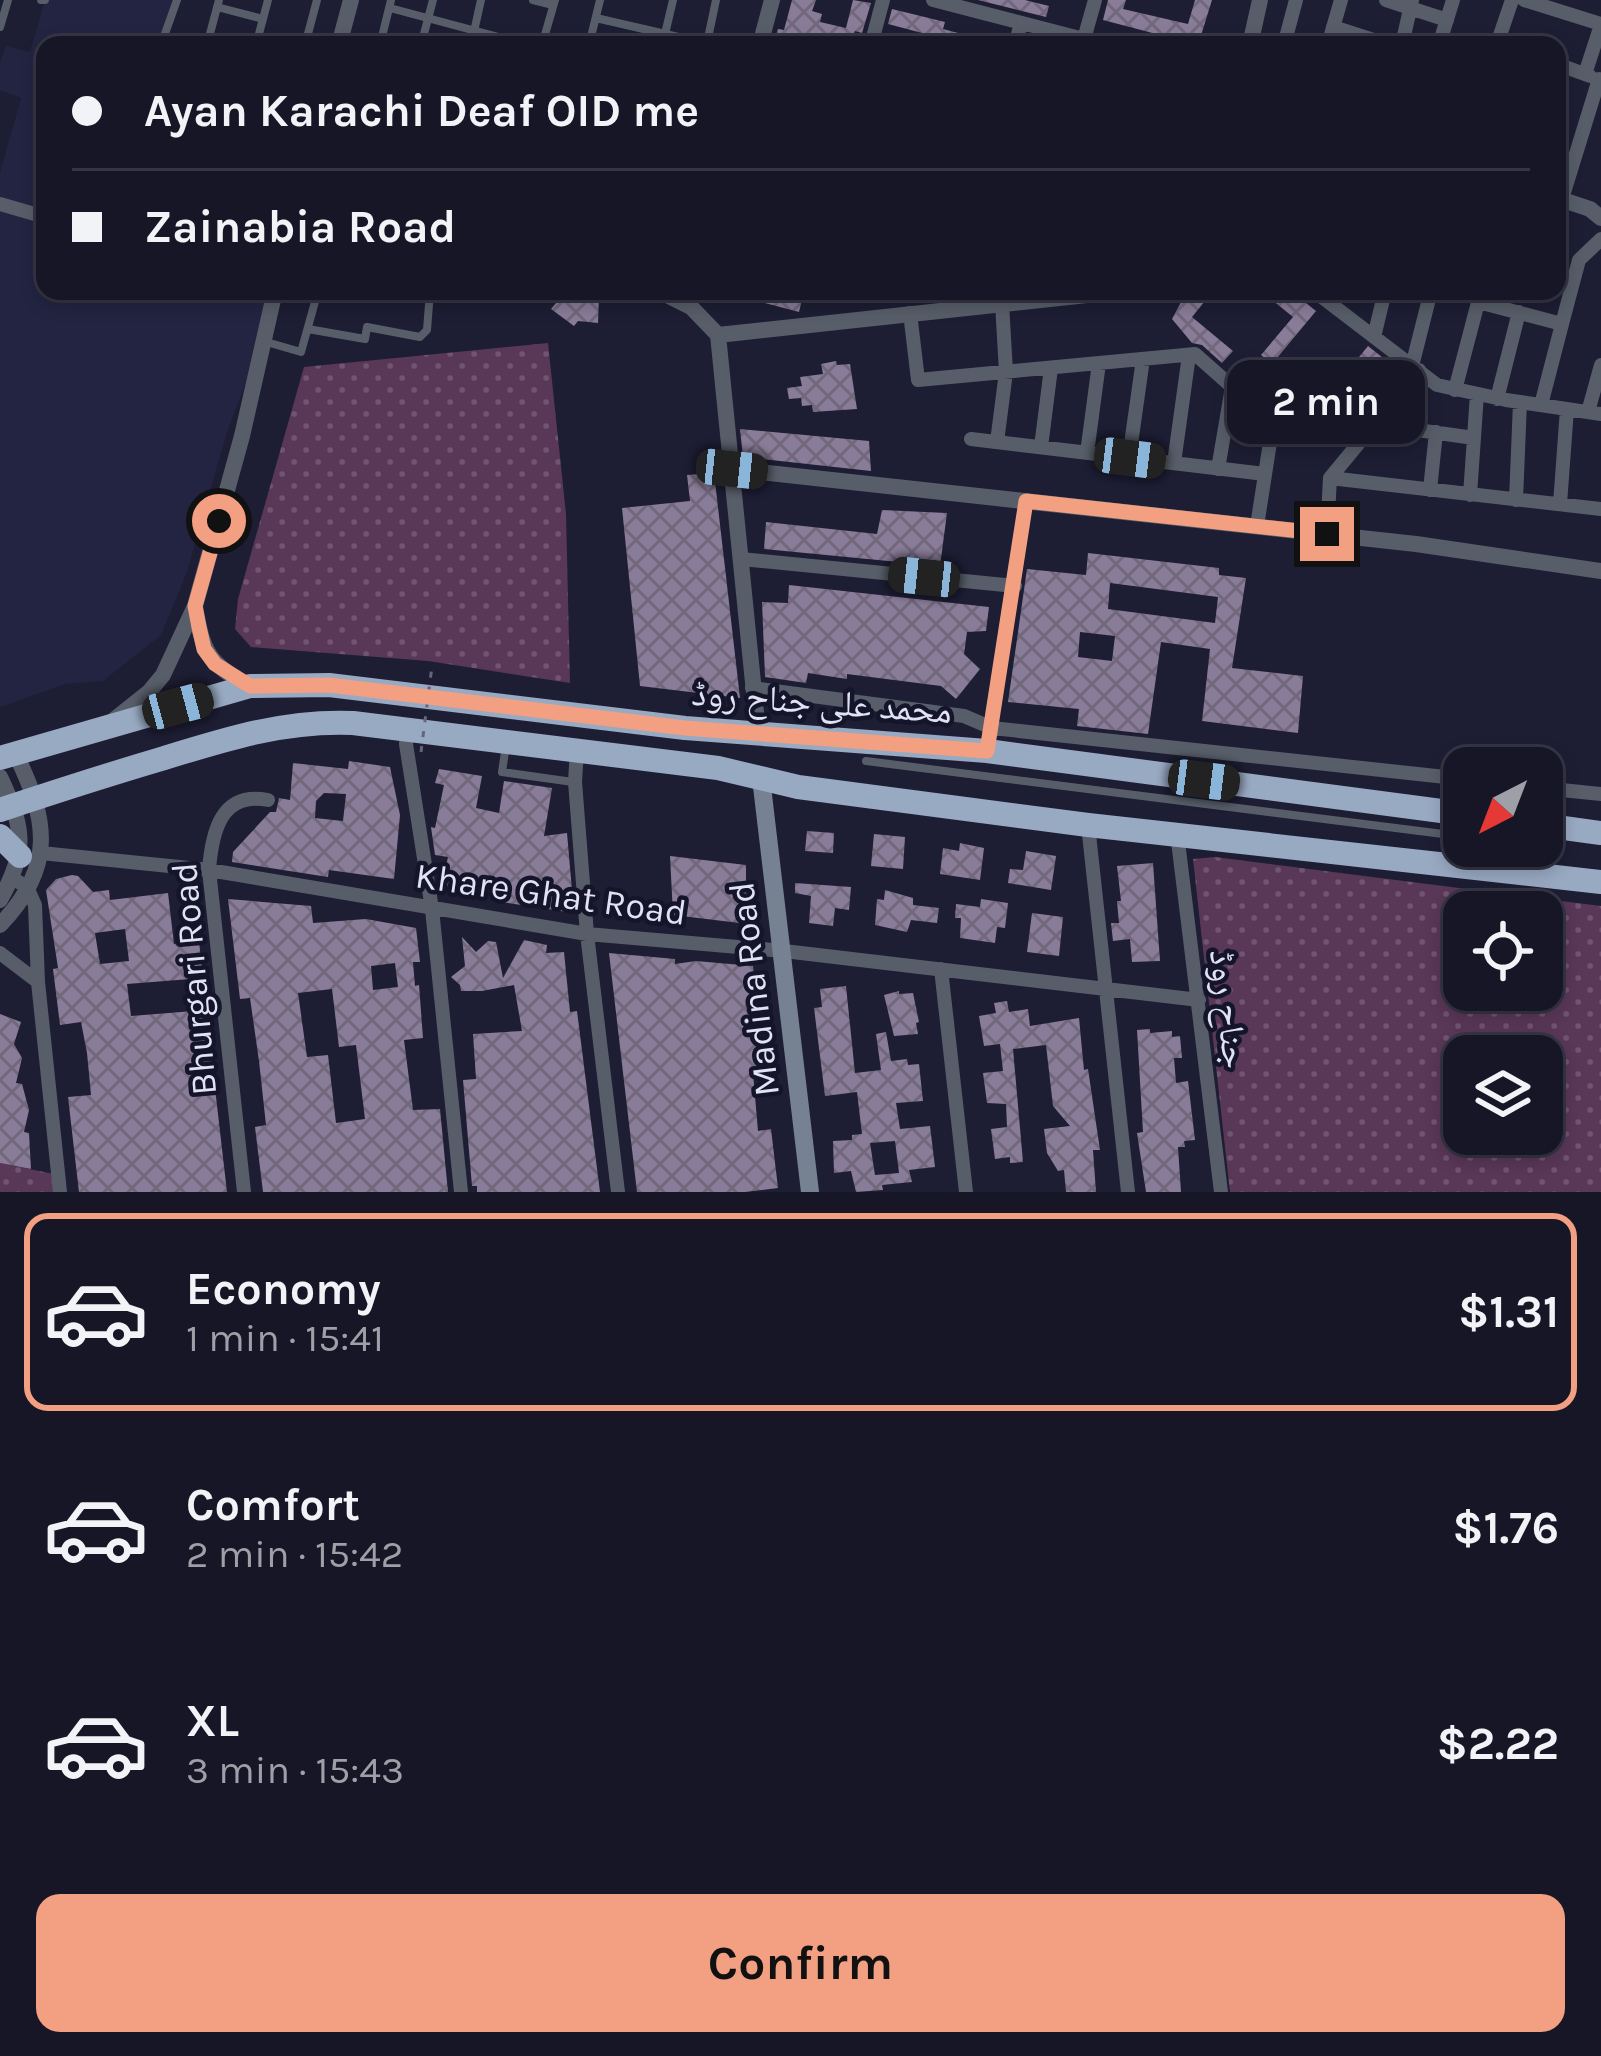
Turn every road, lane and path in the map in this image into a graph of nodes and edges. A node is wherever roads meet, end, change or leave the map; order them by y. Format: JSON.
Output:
{"nodes":[{"id":1,"x":8,"y":0,"type":"edge"},
{"id":2,"x":177,"y":0,"type":"edge"},
{"id":3,"x":268,"y":0,"type":"edge"},
{"id":4,"x":317,"y":0,"type":"edge"},
{"id":5,"x":351,"y":0,"type":"edge"},
{"id":6,"x":433,"y":0,"type":"edge"},
{"id":7,"x":481,"y":0,"type":"edge"},
{"id":8,"x":532,"y":0,"type":"edge"},
{"id":9,"x":600,"y":0,"type":"edge"},
{"id":10,"x":673,"y":0,"type":"edge"},
{"id":11,"x":716,"y":0,"type":"edge"},
{"id":12,"x":772,"y":0,"type":"edge"},
{"id":13,"x":884,"y":0,"type":"edge"},
{"id":14,"x":933,"y":0,"type":"edge"},
{"id":15,"x":1094,"y":0,"type":"edge"},
{"id":16,"x":1260,"y":0,"type":"edge"},
{"id":17,"x":1296,"y":0,"type":"edge"},
{"id":18,"x":1341,"y":0,"type":"edge"},
{"id":19,"x":1386,"y":0,"type":"edge"},
{"id":20,"x":1453,"y":0,"type":"edge"},
{"id":21,"x":1512,"y":0,"type":"edge"},
{"id":22,"x":1524,"y":0,"type":"edge"},
{"id":23,"x":554,"y":3,"type":"edge"},
{"id":24,"x":218,"y":4,"type":"edge"},
{"id":25,"x":391,"y":4,"type":"edge"},
{"id":26,"x":1411,"y":4,"type":"edge"},
{"id":27,"x":1550,"y":4,"type":"edge"},
{"id":28,"x":428,"y":18,"type":"junction"},
{"id":29,"x":596,"y":18,"type":"junction"},
{"id":30,"x":263,"y":19,"type":"junction"},
{"id":31,"x":1447,"y":20,"type":"junction"},
{"id":32,"x":1021,"y":23,"type":"junction"},
{"id":33,"x":1601,"y":25,"type":"edge"},
{"id":34,"x":0,"y":27,"type":"edge"},
{"id":35,"x":1333,"y":27,"type":"junction"},
{"id":36,"x":642,"y":28,"type":"junction"},
{"id":37,"x":475,"y":31,"type":"junction"},
{"id":38,"x":665,"y":34,"type":"junction"},
{"id":39,"x":164,"y":36,"type":"edge"},
{"id":40,"x":209,"y":36,"type":"edge"},
{"id":41,"x":258,"y":36,"type":"edge"},
{"id":42,"x":307,"y":36,"type":"edge"},
{"id":43,"x":341,"y":36,"type":"edge"},
{"id":44,"x":382,"y":36,"type":"edge"},
{"id":45,"x":424,"y":36,"type":"edge"},
{"id":46,"x":474,"y":36,"type":"edge"},
{"id":47,"x":494,"y":36,"type":"edge"},
{"id":48,"x":545,"y":36,"type":"edge"},
{"id":49,"x":591,"y":36,"type":"edge"},
{"id":50,"x":640,"y":36,"type":"edge"},
{"id":51,"x":674,"y":36,"type":"edge"},
{"id":52,"x":711,"y":36,"type":"edge"},
{"id":53,"x":762,"y":36,"type":"edge"},
{"id":54,"x":874,"y":36,"type":"edge"},
{"id":55,"x":1017,"y":36,"type":"edge"},
{"id":56,"x":1072,"y":36,"type":"edge"},
{"id":57,"x":1085,"y":36,"type":"edge"},
{"id":58,"x":1252,"y":36,"type":"edge"},
{"id":59,"x":1286,"y":36,"type":"edge"},
{"id":60,"x":1330,"y":36,"type":"edge"},
{"id":61,"x":1361,"y":36,"type":"edge"},
{"id":62,"x":1404,"y":36,"type":"edge"},
{"id":63,"x":1442,"y":36,"type":"edge"},
{"id":64,"x":1500,"y":36,"type":"edge"},
{"id":65,"x":1566,"y":67,"type":"edge"},
{"id":66,"x":1595,"y":77,"type":"edge"},
{"id":67,"x":1566,"y":172,"type":"edge"},
{"id":68,"x":1566,"y":201,"type":"edge"},
{"id":69,"x":0,"y":204,"type":"edge"},
{"id":70,"x":36,"y":214,"type":"edge"},
{"id":71,"x":1601,"y":218,"type":"edge"},
{"id":72,"x":1601,"y":239,"type":"edge"},
{"id":73,"x":1566,"y":281,"type":"edge"},
{"id":74,"x":1574,"y":283,"type":"junction"},
{"id":75,"x":272,"y":300,"type":"edge"},
{"id":76,"x":316,"y":300,"type":"edge"},
{"id":77,"x":429,"y":300,"type":"edge"},
{"id":78,"x":694,"y":300,"type":"edge"},
{"id":79,"x":1013,"y":300,"type":"edge"},
{"id":80,"x":1334,"y":300,"type":"edge"},
{"id":81,"x":1383,"y":300,"type":"edge"},
{"id":82,"x":1429,"y":300,"type":"edge"},
{"id":83,"x":1478,"y":300,"type":"edge"},
{"id":84,"x":1487,"y":300,"type":"edge"},
{"id":85,"x":1002,"y":303,"type":"junction"},
{"id":86,"x":1519,"y":312,"type":"junction"},
{"id":87,"x":910,"y":314,"type":"junction"},
{"id":88,"x":1562,"y":324,"type":"junction"},
{"id":89,"x":308,"y":328,"type":"junction"},
{"id":90,"x":718,"y":335,"type":"junction"},
{"id":91,"x":1374,"y":337,"type":"junction"},
{"id":92,"x":262,"y":340,"type":"junction"},
{"id":93,"x":1189,"y":355,"type":"junction"},
{"id":94,"x":1143,"y":359,"type":"junction"},
{"id":95,"x":1099,"y":363,"type":"junction"},
{"id":96,"x":1601,"y":365,"type":"edge"},
{"id":97,"x":1052,"y":368,"type":"junction"},
{"id":98,"x":1415,"y":368,"type":"junction"},
{"id":99,"x":1006,"y":372,"type":"junction"},
{"id":100,"x":1232,"y":387,"type":"junction"},
{"id":101,"x":1455,"y":390,"type":"junction"},
{"id":102,"x":1477,"y":394,"type":"junction"},
{"id":103,"x":1497,"y":398,"type":"junction"},
{"id":104,"x":1520,"y":402,"type":"junction"},
{"id":105,"x":1540,"y":405,"type":"junction"},
{"id":106,"x":1567,"y":409,"type":"junction"},
{"id":107,"x":1594,"y":413,"type":"edge"},
{"id":108,"x":1375,"y":424,"type":"junction"},
{"id":109,"x":1436,"y":432,"type":"junction"},
{"id":110,"x":1474,"y":438,"type":"junction"},
{"id":111,"x":971,"y":439,"type":"dead end"},
{"id":112,"x":997,"y":442,"type":"junction"},
{"id":113,"x":1041,"y":447,"type":"junction"},
{"id":114,"x":1087,"y":453,"type":"junction"},
{"id":115,"x":1130,"y":458,"type":"junction"},
{"id":116,"x":1174,"y":463,"type":"junction"},
{"id":117,"x":732,"y":469,"type":"junction"},
{"id":118,"x":1218,"y":469,"type":"junction"},
{"id":119,"x":1265,"y":474,"type":"junction"},
{"id":120,"x":1330,"y":478,"type":"junction"},
{"id":121,"x":1430,"y":490,"type":"junction"},
{"id":122,"x":1470,"y":495,"type":"junction"},
{"id":123,"x":1516,"y":500,"type":"junction"},
{"id":124,"x":1026,"y":501,"type":"junction"},
{"id":125,"x":1560,"y":504,"type":"junction"},
{"id":126,"x":1601,"y":509,"type":"edge"},
{"id":127,"x":1257,"y":526,"type":"junction"},
{"id":128,"x":1327,"y":534,"type":"junction"},
{"id":129,"x":741,"y":560,"type":"junction"},
{"id":130,"x":1601,"y":571,"type":"edge"},
{"id":131,"x":1015,"y":586,"type":"junction"},
{"id":132,"x":195,"y":606,"type":"junction"},
{"id":133,"x":432,"y":666,"type":"dead end"},
{"id":134,"x":250,"y":686,"type":"junction"},
{"id":135,"x":752,"y":688,"type":"junction"},
{"id":136,"x":106,"y":726,"type":"junction"},
{"id":137,"x":758,"y":732,"type":"junction"},
{"id":138,"x":990,"y":740,"type":"junction"},
{"id":139,"x":414,"y":741,"type":"junction"},
{"id":140,"x":507,"y":741,"type":"junction"},
{"id":141,"x":577,"y":749,"type":"junction"},
{"id":142,"x":8,"y":755,"type":"edge"},
{"id":143,"x":866,"y":761,"type":"dead end"},
{"id":144,"x":0,"y":777,"type":"edge"},
{"id":145,"x":1443,"y":777,"type":"edge"},
{"id":146,"x":760,"y":778,"type":"junction"},
{"id":147,"x":575,"y":782,"type":"junction"},
{"id":148,"x":1563,"y":790,"type":"edge"},
{"id":149,"x":1601,"y":794,"type":"edge"},
{"id":150,"x":268,"y":800,"type":"dead end"},
{"id":151,"x":17,"y":804,"type":"edge"},
{"id":152,"x":1443,"y":822,"type":"edge"},
{"id":153,"x":1443,"y":823,"type":"edge"},
{"id":154,"x":1088,"y":825,"type":"junction"},
{"id":155,"x":1563,"y":827,"type":"edge"},
{"id":156,"x":1601,"y":832,"type":"edge"},
{"id":157,"x":1177,"y":833,"type":"junction"},
{"id":158,"x":0,"y":836,"type":"edge"},
{"id":159,"x":25,"y":868,"type":"junction"},
{"id":160,"x":208,"y":870,"type":"junction"},
{"id":161,"x":1601,"y":882,"type":"edge"},
{"id":162,"x":0,"y":899,"type":"edge"},
{"id":163,"x":432,"y":909,"type":"junction"},
{"id":164,"x":0,"y":925,"type":"edge"},
{"id":165,"x":587,"y":934,"type":"junction"},
{"id":166,"x":784,"y":951,"type":"junction"},
{"id":167,"x":0,"y":953,"type":"edge"},
{"id":168,"x":941,"y":969,"type":"junction"},
{"id":169,"x":38,"y":982,"type":"junction"},
{"id":170,"x":1105,"y":991,"type":"junction"},
{"id":171,"x":1198,"y":1000,"type":"junction"},
{"id":172,"x":60,"y":1192,"type":"edge"},
{"id":173,"x":244,"y":1192,"type":"edge"},
{"id":174,"x":461,"y":1192,"type":"edge"},
{"id":175,"x":618,"y":1192,"type":"edge"},
{"id":176,"x":810,"y":1192,"type":"edge"},
{"id":177,"x":966,"y":1192,"type":"edge"},
{"id":178,"x":1128,"y":1192,"type":"edge"},
{"id":179,"x":1221,"y":1192,"type":"edge"}],
"edges":[{"from":1,"to":34,"type":"lane"},
{"from":2,"to":39,"type":"lane"},
{"from":3,"to":30,"type":"lane"},
{"from":4,"to":42,"type":"lane"},
{"from":5,"to":43,"type":"street"},
{"from":6,"to":28,"type":"lane"},
{"from":7,"to":37,"type":"lane"},
{"from":8,"to":23,"type":"lane"},
{"from":9,"to":29,"type":"lane"},
{"from":10,"to":38,"type":"lane"},
{"from":11,"to":52,"type":"lane"},
{"from":12,"to":53,"type":"street"},
{"from":13,"to":54,"type":"street"},
{"from":14,"to":32,"type":"street"},
{"from":15,"to":57,"type":"street"},
{"from":16,"to":58,"type":"street"},
{"from":17,"to":59,"type":"street"},
{"from":18,"to":35,"type":"street"},
{"from":19,"to":26,"type":"street"},
{"from":20,"to":31,"type":"street"},
{"from":21,"to":64,"type":"street"},
{"from":22,"to":27,"type":"street"},
{"from":23,"to":48,"type":"lane"},
{"from":24,"to":30,"type":"lane"},
{"from":24,"to":40,"type":"lane"},
{"from":25,"to":28,"type":"lane"},
{"from":25,"to":44,"type":"lane"},
{"from":26,"to":31,"type":"street"},
{"from":26,"to":62,"type":"street"},
{"from":27,"to":33,"type":"street"},
{"from":28,"to":37,"type":"lane"},
{"from":28,"to":45,"type":"lane"},
{"from":29,"to":36,"type":"lane"},
{"from":29,"to":49,"type":"lane"},
{"from":30,"to":41,"type":"lane"},
{"from":31,"to":63,"type":"street"},
{"from":32,"to":55,"type":"street"},
{"from":32,"to":56,"type":"street"},
{"from":33,"to":66,"type":"street"},
{"from":35,"to":60,"type":"street"},
{"from":35,"to":61,"type":"street"},
{"from":36,"to":38,"type":"lane"},
{"from":36,"to":50,"type":"lane"},
{"from":37,"to":46,"type":"lane"},
{"from":37,"to":47,"type":"lane"},
{"from":38,"to":51,"type":"lane"},
{"from":65,"to":66,"type":"street"},
{"from":66,"to":67,"type":"street"},
{"from":68,"to":71,"type":"street"},
{"from":69,"to":70,"type":"street"},
{"from":72,"to":74,"type":"street"},
{"from":73,"to":74,"type":"street"},
{"from":74,"to":88,"type":"street"},
{"from":75,"to":92,"type":"street"},
{"from":76,"to":89,"type":"lane"},
{"from":77,"to":89,"type":"lane"},
{"from":78,"to":90,"type":"street"},
{"from":79,"to":85,"type":"street"},
{"from":80,"to":91,"type":"street"},
{"from":81,"to":91,"type":"street"},
{"from":82,"to":98,"type":"street"},
{"from":83,"to":101,"type":"street"},
{"from":84,"to":86,"type":"street"},
{"from":85,"to":87,"type":"street"},
{"from":85,"to":99,"type":"street"},
{"from":86,"to":88,"type":"street"},
{"from":86,"to":103,"type":"street"},
{"from":87,"to":90,"type":"street"},
{"from":87,"to":99,"type":"street"},
{"from":88,"to":105,"type":"street"},
{"from":89,"to":92,"type":"lane"},
{"from":90,"to":117,"type":"street"},
{"from":91,"to":98,"type":"street"},
{"from":92,"to":132,"type":"street"},
{"from":93,"to":94,"type":"street"},
{"from":93,"to":100,"type":"street"},
{"from":93,"to":116,"type":"street"},
{"from":94,"to":95,"type":"street"},
{"from":94,"to":115,"type":"street"},
{"from":95,"to":97,"type":"street"},
{"from":95,"to":114,"type":"street"},
{"from":96,"to":107,"type":"street"},
{"from":97,"to":99,"type":"street"},
{"from":97,"to":113,"type":"street"},
{"from":98,"to":101,"type":"street"},
{"from":98,"to":108,"type":"street"},
{"from":99,"to":112,"type":"street"},
{"from":100,"to":118,"type":"street"},
{"from":100,"to":119,"type":"street"},
{"from":101,"to":102,"type":"street"},
{"from":102,"to":103,"type":"street"},
{"from":102,"to":110,"type":"street"},
{"from":103,"to":104,"type":"street"},
{"from":104,"to":105,"type":"street"},
{"from":104,"to":123,"type":"street"},
{"from":105,"to":106,"type":"street"},
{"from":106,"to":107,"type":"street"},
{"from":106,"to":125,"type":"street"},
{"from":108,"to":109,"type":"street"},
{"from":108,"to":120,"type":"street"},
{"from":109,"to":110,"type":"street"},
{"from":109,"to":121,"type":"street"},
{"from":110,"to":122,"type":"street"},
{"from":111,"to":112,"type":"street"},
{"from":112,"to":113,"type":"street"},
{"from":113,"to":114,"type":"street"},
{"from":114,"to":115,"type":"street"},
{"from":115,"to":116,"type":"street"},
{"from":116,"to":118,"type":"street"},
{"from":117,"to":124,"type":"street"},
{"from":117,"to":129,"type":"street"},
{"from":118,"to":119,"type":"street"},
{"from":119,"to":127,"type":"street"},
{"from":120,"to":121,"type":"street"},
{"from":120,"to":128,"type":"street"},
{"from":121,"to":122,"type":"street"},
{"from":122,"to":123,"type":"street"},
{"from":123,"to":125,"type":"street"},
{"from":124,"to":127,"type":"street"},
{"from":124,"to":131,"type":"street"},
{"from":125,"to":126,"type":"street"},
{"from":127,"to":128,"type":"street"},
{"from":128,"to":130,"type":"street"},
{"from":129,"to":131,"type":"street"},
{"from":129,"to":135,"type":"street"},
{"from":131,"to":138,"type":"street"},
{"from":132,"to":134,"type":"street"},
{"from":132,"to":136,"type":"street"},
{"from":133,"to":139,"type":"path","bridge":true},
{"from":134,"to":136,"type":"highway","name":"محمد علی جناح روڈ"},
{"from":134,"to":137,"type":"highway","name":"محمد علی جناح روڈ"},
{"from":135,"to":137,"type":"street"},
{"from":135,"to":138,"type":"street"},
{"from":136,"to":142,"type":"highway","name":"محمد علی جناح روڈ"},
{"from":137,"to":138,"type":"highway","name":"محمد علی جناح روڈ"},
{"from":138,"to":145,"type":"street"},
{"from":138,"to":152,"type":"highway","name":"محمد علی جناح روڈ"},
{"from":139,"to":140,"type":"highway","name":"محمد علی جناح روڈ"},
{"from":139,"to":151,"type":"highway","name":"محمد علی جناح روڈ"},
{"from":139,"to":163,"type":"street"},
{"from":140,"to":141,"type":"highway","name":"محمد علی جناح روڈ"},
{"from":140,"to":147,"type":"lane"},
{"from":141,"to":146,"type":"highway","name":"محمد علی جناح روڈ"},
{"from":141,"to":147,"type":"street"},
{"from":142,"to":151,"type":"street"},
{"from":143,"to":153,"type":"lane"},
{"from":144,"to":151,"type":"street"},
{"from":146,"to":154,"type":"highway","name":"محمد علی جناح روڈ"},
{"from":146,"to":166,"type":"main road","name":"Madina Road"},
{"from":147,"to":165,"type":"street"},
{"from":148,"to":149,"type":"street"},
{"from":150,"to":160,"type":"street","name":"Bhurgari Road"},
{"from":151,"to":159,"type":"street"},
{"from":154,"to":157,"type":"highway","name":"محمد علی جناح روڈ"},
{"from":154,"to":170,"type":"street"},
{"from":155,"to":156,"type":"highway"},
{"from":157,"to":161,"type":"highway","name":"محمد علی جناح روڈ"},
{"from":157,"to":171,"type":"street","name":"جناح روڈ"},
{"from":158,"to":159,"type":"highway"},
{"from":159,"to":160,"type":"street","name":"Khare Ghat Road"},
{"from":159,"to":162,"type":"street"},
{"from":159,"to":164,"type":"street"},
{"from":159,"to":169,"type":"street"},
{"from":160,"to":163,"type":"street","name":"Khare Ghat Road"},
{"from":160,"to":173,"type":"street","name":"Bhurgari Road"},
{"from":163,"to":165,"type":"street","name":"Khare Ghat Road"},
{"from":163,"to":174,"type":"street"},
{"from":165,"to":166,"type":"street","name":"Khare Ghat Road"},
{"from":165,"to":175,"type":"street"},
{"from":166,"to":168,"type":"street","name":"Khare Ghat Road"},
{"from":166,"to":176,"type":"main road","name":"Madina Road"},
{"from":167,"to":169,"type":"street"},
{"from":168,"to":170,"type":"street","name":"Khare Ghat Road"},
{"from":168,"to":177,"type":"street"},
{"from":169,"to":172,"type":"street"},
{"from":170,"to":171,"type":"street","name":"Khare Ghat Road"},
{"from":170,"to":178,"type":"street"},
{"from":171,"to":179,"type":"street","name":"جناح روڈ"}]}
